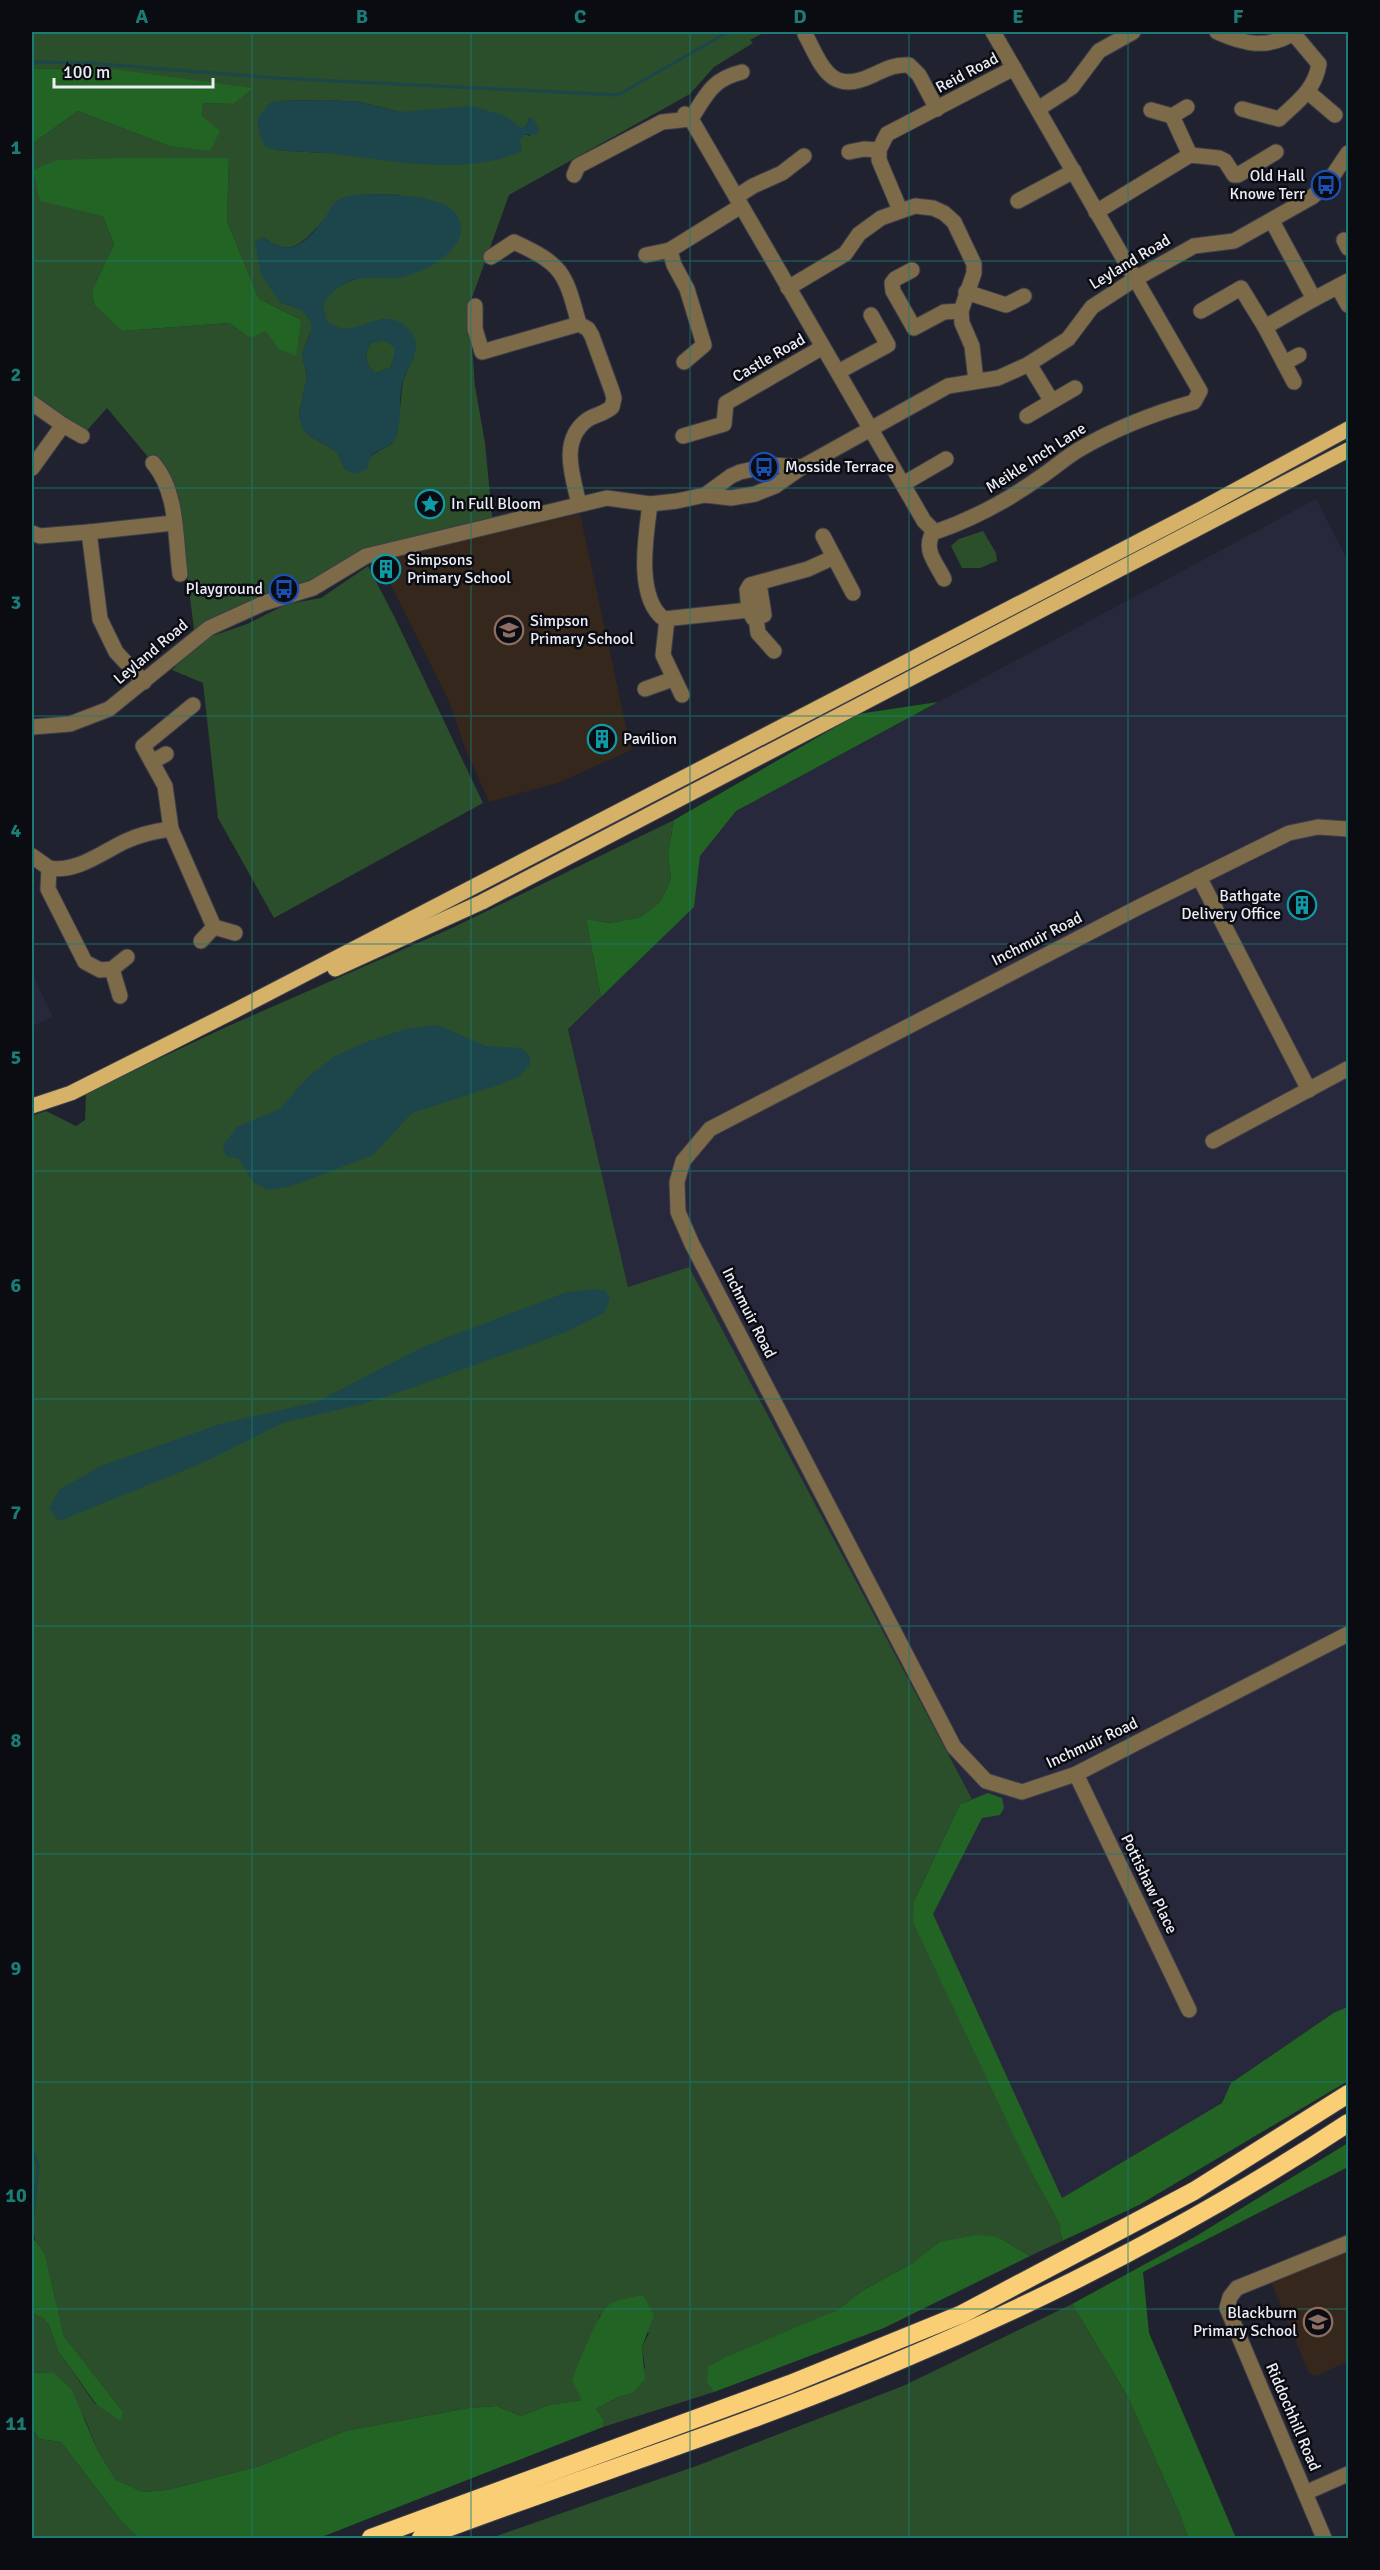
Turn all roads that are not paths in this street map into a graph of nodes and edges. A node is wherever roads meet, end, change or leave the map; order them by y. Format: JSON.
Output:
{"nodes":[{"id":1,"x":993,"y":32,"type":"edge"},
{"id":2,"x":1133,"y":32,"type":"edge"},
{"id":3,"x":1217,"y":32,"type":"edge"},
{"id":4,"x":1294,"y":32,"type":"edge"},
{"id":5,"x":805,"y":33,"type":"edge"},
{"id":6,"x":789,"y":36,"type":"dead end"},
{"id":7,"x":1014,"y":68,"type":"junction"},
{"id":8,"x":742,"y":72,"type":"dead end"},
{"id":9,"x":1308,"y":92,"type":"junction"},
{"id":10,"x":1187,"y":107,"type":"dead end"},
{"id":11,"x":937,"y":109,"type":"junction"},
{"id":12,"x":1038,"y":109,"type":"junction"},
{"id":13,"x":1242,"y":109,"type":"dead end"},
{"id":14,"x":1151,"y":110,"type":"dead end"},
{"id":15,"x":1335,"y":115,"type":"dead end"},
{"id":16,"x":1172,"y":116,"type":"junction"},
{"id":17,"x":688,"y":117,"type":"junction"},
{"id":18,"x":879,"y":150,"type":"junction"},
{"id":19,"x":849,"y":152,"type":"dead end"},
{"id":20,"x":1276,"y":152,"type":"dead end"},
{"id":21,"x":1348,"y":153,"type":"edge"},
{"id":22,"x":1190,"y":155,"type":"junction"},
{"id":23,"x":804,"y":156,"type":"dead end"},
{"id":24,"x":1074,"y":171,"type":"junction"},
{"id":25,"x":574,"y":175,"type":"dead end"},
{"id":26,"x":1018,"y":201,"type":"dead end"},
{"id":27,"x":739,"y":202,"type":"junction"},
{"id":28,"x":900,"y":210,"type":"junction"},
{"id":29,"x":1096,"y":212,"type":"junction"},
{"id":30,"x":1272,"y":221,"type":"junction"},
{"id":31,"x":670,"y":250,"type":"junction"},
{"id":32,"x":646,"y":255,"type":"dead end"},
{"id":33,"x":491,"y":257,"type":"dead end"},
{"id":34,"x":912,"y":270,"type":"dead end"},
{"id":35,"x":1134,"y":279,"type":"junction"},
{"id":36,"x":1343,"y":284,"type":"edge"},
{"id":37,"x":788,"y":288,"type":"junction"},
{"id":38,"x":966,"y":292,"type":"junction"},
{"id":39,"x":1024,"y":296,"type":"dead end"},
{"id":40,"x":1314,"y":299,"type":"junction"},
{"id":41,"x":1348,"y":305,"type":"edge"},
{"id":42,"x":475,"y":306,"type":"dead end"},
{"id":43,"x":961,"y":311,"type":"junction"},
{"id":44,"x":1201,"y":311,"type":"dead end"},
{"id":45,"x":871,"y":315,"type":"dead end"},
{"id":46,"x":579,"y":324,"type":"junction"},
{"id":47,"x":1265,"y":327,"type":"junction"},
{"id":48,"x":501,"y":347,"type":"junction"},
{"id":49,"x":823,"y":347,"type":"junction"},
{"id":50,"x":1299,"y":355,"type":"dead end"},
{"id":51,"x":684,"y":362,"type":"dead end"},
{"id":52,"x":506,"y":363,"type":"dead end"},
{"id":53,"x":1284,"y":363,"type":"junction"},
{"id":54,"x":1029,"y":364,"type":"junction"},
{"id":55,"x":838,"y":372,"type":"junction"},
{"id":56,"x":976,"y":381,"type":"junction"},
{"id":57,"x":1294,"y":382,"type":"dead end"},
{"id":58,"x":1075,"y":388,"type":"dead end"},
{"id":59,"x":1051,"y":400,"type":"junction"},
{"id":60,"x":32,"y":403,"type":"edge"},
{"id":61,"x":1027,"y":416,"type":"dead end"},
{"id":62,"x":63,"y":425,"type":"junction"},
{"id":63,"x":1348,"y":429,"type":"edge"},
{"id":64,"x":872,"y":431,"type":"junction"},
{"id":65,"x":82,"y":436,"type":"dead end"},
{"id":66,"x":683,"y":436,"type":"dead end"},
{"id":67,"x":1348,"y":450,"type":"edge"},
{"id":68,"x":946,"y":459,"type":"dead end"},
{"id":69,"x":153,"y":463,"type":"dead end"},
{"id":70,"x":802,"y":467,"type":"junction"},
{"id":71,"x":32,"y":468,"type":"edge"},
{"id":72,"x":903,"y":484,"type":"junction"},
{"id":73,"x":705,"y":495,"type":"junction"},
{"id":74,"x":579,"y":504,"type":"junction"},
{"id":75,"x":650,"y":504,"type":"junction"},
{"id":76,"x":173,"y":523,"type":"junction"},
{"id":77,"x":934,"y":531,"type":"junction"},
{"id":78,"x":89,"y":532,"type":"junction"},
{"id":79,"x":32,"y":536,"type":"edge"},
{"id":80,"x":823,"y":536,"type":"dead end"},
{"id":81,"x":834,"y":557,"type":"junction"},
{"id":82,"x":180,"y":574,"type":"dead end"},
{"id":83,"x":944,"y":579,"type":"dead end"},
{"id":84,"x":853,"y":593,"type":"dead end"},
{"id":85,"x":752,"y":614,"type":"junction"},
{"id":86,"x":668,"y":619,"type":"junction"},
{"id":87,"x":774,"y":651,"type":"dead end"},
{"id":88,"x":673,"y":679,"type":"junction"},
{"id":89,"x":144,"y":682,"type":"junction"},
{"id":90,"x":645,"y":689,"type":"dead end"},
{"id":91,"x":682,"y":695,"type":"dead end"},
{"id":92,"x":193,"y":705,"type":"dead end"},
{"id":93,"x":32,"y":727,"type":"edge"},
{"id":94,"x":166,"y":754,"type":"dead end"},
{"id":95,"x":152,"y":762,"type":"junction"},
{"id":96,"x":171,"y":829,"type":"junction"},
{"id":97,"x":1348,"y":829,"type":"edge"},
{"id":98,"x":32,"y":856,"type":"edge"},
{"id":99,"x":49,"y":868,"type":"junction"},
{"id":100,"x":1199,"y":877,"type":"junction"},
{"id":101,"x":214,"y":927,"type":"junction"},
{"id":102,"x":235,"y":933,"type":"dead end"},
{"id":103,"x":201,"y":941,"type":"dead end"},
{"id":104,"x":127,"y":957,"type":"dead end"},
{"id":105,"x":112,"y":969,"type":"junction"},
{"id":106,"x":120,"y":996,"type":"dead end"},
{"id":107,"x":236,"y":1010,"type":"junction"},
{"id":108,"x":1347,"y":1069,"type":"edge"},
{"id":109,"x":1309,"y":1090,"type":"junction"},
{"id":110,"x":32,"y":1106,"type":"edge"},
{"id":111,"x":1213,"y":1140,"type":"dead end"},
{"id":112,"x":1348,"y":1634,"type":"edge"},
{"id":113,"x":1076,"y":1774,"type":"junction"},
{"id":114,"x":1189,"y":2010,"type":"dead end"},
{"id":115,"x":1348,"y":2094,"type":"edge"},
{"id":116,"x":1348,"y":2123,"type":"edge"},
{"id":117,"x":1348,"y":2242,"type":"edge"},
{"id":118,"x":1348,"y":2474,"type":"edge"},
{"id":119,"x":1305,"y":2493,"type":"junction"},
{"id":120,"x":375,"y":2537,"type":"edge"},
{"id":121,"x":421,"y":2538,"type":"edge"},
{"id":122,"x":1324,"y":2538,"type":"edge"}],
"edges":[{"from":1,"to":7,"type":"street"},
{"from":2,"to":12,"type":"street"},
{"from":3,"to":4,"type":"street"},
{"from":4,"to":9,"type":"street"},
{"from":5,"to":6,"type":"street"},
{"from":5,"to":11,"type":"street","name":"Reid Road"},
{"from":7,"to":11,"type":"street","name":"Reid Road"},
{"from":7,"to":12,"type":"street"},
{"from":8,"to":17,"type":"street"},
{"from":9,"to":13,"type":"street"},
{"from":9,"to":15,"type":"street"},
{"from":10,"to":16,"type":"street"},
{"from":11,"to":18,"type":"street","name":"Reid Road"},
{"from":12,"to":24,"type":"street"},
{"from":14,"to":16,"type":"street"},
{"from":16,"to":22,"type":"street"},
{"from":17,"to":25,"type":"street"},
{"from":17,"to":27,"type":"street","name":"Castle Road"},
{"from":18,"to":19,"type":"street"},
{"from":18,"to":28,"type":"street"},
{"from":20,"to":22,"type":"street"},
{"from":21,"to":30,"type":"street","name":"Leyland Road"},
{"from":22,"to":29,"type":"street"},
{"from":23,"to":27,"type":"street"},
{"from":24,"to":26,"type":"street"},
{"from":24,"to":29,"type":"street"},
{"from":27,"to":31,"type":"street"},
{"from":27,"to":37,"type":"street","name":"Castle Road"},
{"from":28,"to":37,"type":"street"},
{"from":28,"to":38,"type":"street"},
{"from":29,"to":35,"type":"street"},
{"from":30,"to":35,"type":"street","name":"Leyland Road"},
{"from":30,"to":40,"type":"street"},
{"from":31,"to":32,"type":"street"},
{"from":31,"to":51,"type":"street"},
{"from":33,"to":46,"type":"street"},
{"from":34,"to":43,"type":"street"},
{"from":35,"to":54,"type":"street","name":"Leyland Road"},
{"from":35,"to":77,"type":"street","name":"Meikle Inch Lane"},
{"from":36,"to":40,"type":"street"},
{"from":36,"to":41,"type":"street"},
{"from":37,"to":49,"type":"street","name":"Castle Road"},
{"from":38,"to":39,"type":"street"},
{"from":38,"to":43,"type":"street"},
{"from":40,"to":47,"type":"street"},
{"from":42,"to":48,"type":"street"},
{"from":43,"to":56,"type":"street"},
{"from":44,"to":47,"type":"street"},
{"from":45,"to":55,"type":"street"},
{"from":46,"to":48,"type":"street"},
{"from":46,"to":74,"type":"street"},
{"from":47,"to":53,"type":"street"},
{"from":48,"to":52,"type":"street"},
{"from":49,"to":55,"type":"street","name":"Castle Road"},
{"from":49,"to":66,"type":"street","name":"Castle Road"},
{"from":50,"to":53,"type":"street"},
{"from":53,"to":57,"type":"street"},
{"from":54,"to":56,"type":"street","name":"Leyland Road"},
{"from":54,"to":59,"type":"street"},
{"from":55,"to":64,"type":"street","name":"Castle Road"},
{"from":56,"to":64,"type":"street","name":"Leyland Road"},
{"from":58,"to":59,"type":"street"},
{"from":59,"to":61,"type":"street"},
{"from":60,"to":62,"type":"street"},
{"from":62,"to":65,"type":"street"},
{"from":62,"to":71,"type":"street"},
{"from":63,"to":107,"type":"main road"},
{"from":64,"to":70,"type":"street","name":"Leyland Road"},
{"from":64,"to":72,"type":"street"},
{"from":67,"to":107,"type":"main road"},
{"from":68,"to":72,"type":"street"},
{"from":69,"to":76,"type":"street"},
{"from":70,"to":73,"type":"street","name":"Leyland Road"},
{"from":70,"to":73,"type":"street","name":"Leyland Road"},
{"from":72,"to":77,"type":"street"},
{"from":73,"to":75,"type":"street","name":"Leyland Road"},
{"from":74,"to":75,"type":"street","name":"Leyland Road"},
{"from":74,"to":89,"type":"street","name":"Leyland Road"},
{"from":75,"to":86,"type":"street"},
{"from":76,"to":78,"type":"street"},
{"from":76,"to":82,"type":"street"},
{"from":77,"to":83,"type":"street"},
{"from":78,"to":79,"type":"street"},
{"from":78,"to":89,"type":"street"},
{"from":80,"to":81,"type":"street"},
{"from":81,"to":84,"type":"street"},
{"from":81,"to":85,"type":"street"},
{"from":85,"to":86,"type":"street"},
{"from":85,"to":87,"type":"street"},
{"from":86,"to":88,"type":"street"},
{"from":88,"to":90,"type":"street"},
{"from":88,"to":91,"type":"street"},
{"from":89,"to":93,"type":"street","name":"Leyland Road"},
{"from":92,"to":95,"type":"street"},
{"from":94,"to":95,"type":"street"},
{"from":95,"to":96,"type":"street"},
{"from":96,"to":99,"type":"street"},
{"from":96,"to":101,"type":"street"},
{"from":97,"to":100,"type":"street","name":"Inchmuir Road"},
{"from":98,"to":99,"type":"street"},
{"from":99,"to":105,"type":"street"},
{"from":100,"to":109,"type":"street"},
{"from":100,"to":113,"type":"street","name":"Inchmuir Road"},
{"from":101,"to":102,"type":"street"},
{"from":101,"to":103,"type":"street"},
{"from":104,"to":105,"type":"street"},
{"from":105,"to":106,"type":"street"},
{"from":107,"to":110,"type":"main road"},
{"from":108,"to":109,"type":"street"},
{"from":109,"to":111,"type":"street"},
{"from":112,"to":113,"type":"street","name":"Inchmuir Road"},
{"from":113,"to":114,"type":"street","name":"Pottishaw Place"},
{"from":115,"to":120,"type":"highway"},
{"from":116,"to":121,"type":"highway"},
{"from":117,"to":119,"type":"street","name":"Riddochhill Road"},
{"from":118,"to":119,"type":"street"},
{"from":119,"to":122,"type":"street","name":"Riddochhill Road"}]}
